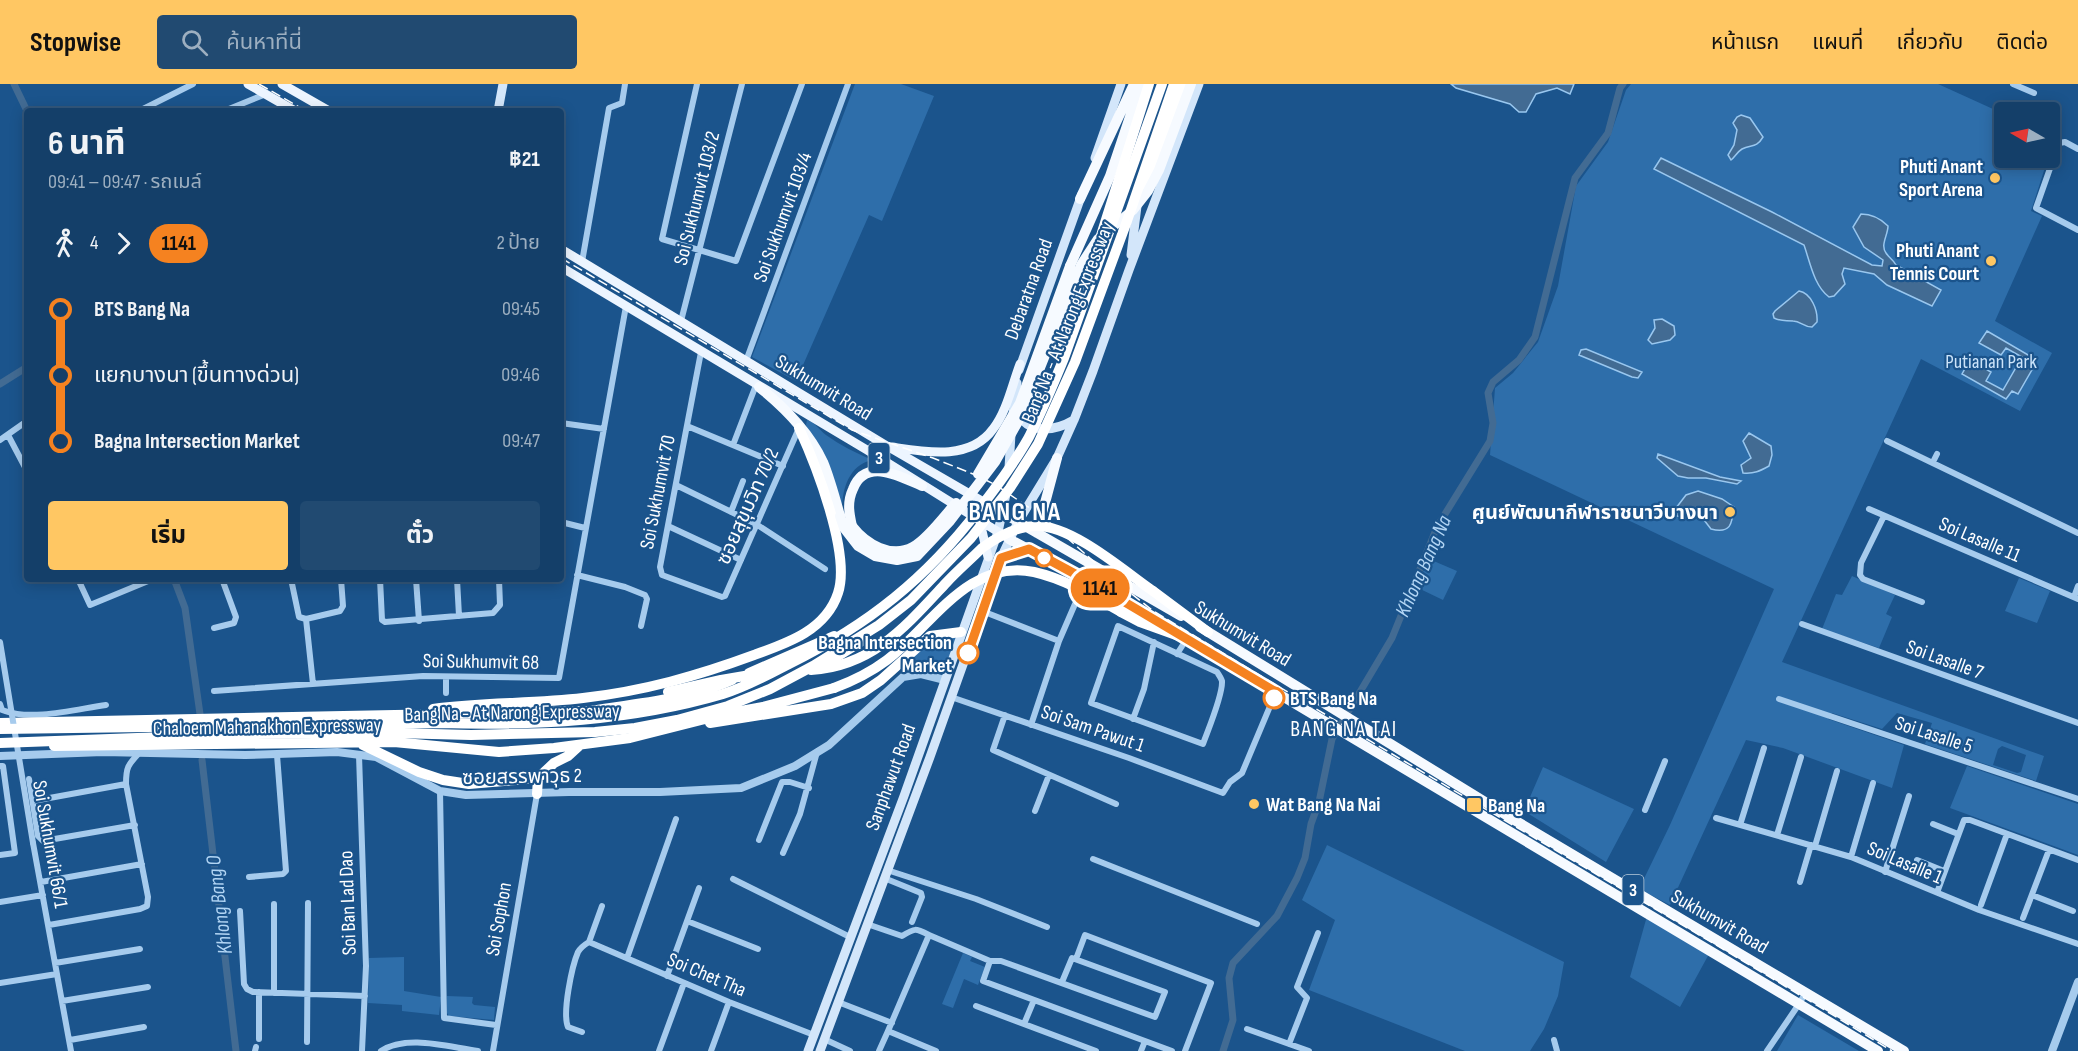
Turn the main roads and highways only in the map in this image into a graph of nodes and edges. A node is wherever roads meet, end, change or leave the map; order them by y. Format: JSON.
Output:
{"nodes":[{"id":1,"x":248,"y":84,"type":"edge"},
{"id":2,"x":282,"y":84,"type":"edge"},
{"id":3,"x":502,"y":84,"type":"edge"},
{"id":4,"x":1121,"y":84,"type":"edge"},
{"id":5,"x":1134,"y":84,"type":"edge"},
{"id":6,"x":1142,"y":84,"type":"edge"},
{"id":7,"x":1149,"y":84,"type":"edge"},
{"id":8,"x":1162,"y":84,"type":"edge"},
{"id":9,"x":1174,"y":84,"type":"edge"},
{"id":10,"x":1182,"y":84,"type":"edge"},
{"id":11,"x":1191,"y":84,"type":"edge"},
{"id":12,"x":1199,"y":84,"type":"edge"},
{"id":13,"x":290,"y":108,"type":"edge"},
{"id":14,"x":324,"y":108,"type":"edge"},
{"id":15,"x":498,"y":108,"type":"edge"},
{"id":16,"x":1080,"y":199,"type":"junction"},
{"id":17,"x":1137,"y":207,"type":"junction"},
{"id":18,"x":564,"y":251,"type":"edge"},
{"id":19,"x":564,"y":269,"type":"edge"},
{"id":20,"x":1129,"y":270,"type":"junction"},
{"id":21,"x":633,"y":293,"type":"junction"},
{"id":22,"x":626,"y":306,"type":"junction"},
{"id":23,"x":1020,"y":364,"type":"junction"},
{"id":24,"x":755,"y":385,"type":"junction"},
{"id":25,"x":1014,"y":401,"type":"junction"},
{"id":26,"x":1074,"y":420,"type":"junction"},
{"id":27,"x":800,"y":428,"type":"junction"},
{"id":28,"x":887,"y":446,"type":"junction"},
{"id":29,"x":1057,"y":458,"type":"junction"},
{"id":30,"x":922,"y":486,"type":"junction"},
{"id":31,"x":1002,"y":514,"type":"junction"},
{"id":32,"x":980,"y":522,"type":"junction"},
{"id":33,"x":1018,"y":522,"type":"junction"},
{"id":34,"x":998,"y":532,"type":"junction"},
{"id":35,"x":1037,"y":533,"type":"junction"},
{"id":36,"x":1009,"y":539,"type":"junction"},
{"id":37,"x":1029,"y":549,"type":"junction"},
{"id":38,"x":988,"y":557,"type":"junction"},
{"id":39,"x":1001,"y":558,"type":"junction"},
{"id":40,"x":980,"y":615,"type":"junction"},
{"id":41,"x":1208,"y":632,"type":"junction"},
{"id":42,"x":960,"y":637,"type":"junction"},
{"id":43,"x":1183,"y":638,"type":"junction"},
{"id":44,"x":970,"y":645,"type":"junction"},
{"id":45,"x":548,"y":712,"type":"junction"},
{"id":46,"x":388,"y":715,"type":"junction"},
{"id":47,"x":717,"y":716,"type":"junction"},
{"id":48,"x":0,"y":723,"type":"edge"},
{"id":49,"x":676,"y":727,"type":"junction"},
{"id":50,"x":0,"y":729,"type":"edge"},
{"id":51,"x":355,"y":742,"type":"junction"},
{"id":52,"x":0,"y":744,"type":"edge"},
{"id":53,"x":580,"y":745,"type":"junction"},
{"id":54,"x":538,"y":778,"type":"junction"},
{"id":55,"x":537,"y":794,"type":"road end"},
{"id":56,"x":897,"y":814,"type":"junction"},
{"id":57,"x":907,"y":817,"type":"junction"},
{"id":58,"x":814,"y":1035,"type":"junction"},
{"id":59,"x":824,"y":1039,"type":"junction"},
{"id":60,"x":808,"y":1051,"type":"edge"},
{"id":61,"x":820,"y":1051,"type":"edge"},
{"id":62,"x":1878,"y":1051,"type":"edge"},
{"id":63,"x":1904,"y":1051,"type":"edge"}],
"edges":[{"from":1,"to":13,"type":"main road"},
{"from":2,"to":14,"type":"main road"},
{"from":3,"to":15,"type":"main road"},
{"from":4,"to":16,"type":"main road","name":"Debaratna Road"},
{"from":5,"to":16,"type":"highway"},
{"from":6,"to":30,"type":"highway","bridge":true},
{"from":7,"to":45,"type":"highway","bridge":true},
{"from":8,"to":50,"type":"highway","name":"Bang Na - At Narong Expressway","bridge":true},
{"from":9,"to":52,"type":"highway","name":"Bang Na - At Narong Expressway","bridge":true},
{"from":10,"to":17,"type":"highway"},
{"from":11,"to":27,"type":"highway","bridge":true},
{"from":12,"to":20,"type":"main road"},
{"from":16,"to":23,"type":"main road","name":"Debaratna Road"},
{"from":17,"to":20,"type":"main road"},
{"from":17,"to":47,"type":"highway","bridge":true},
{"from":18,"to":21,"type":"main road","name":"Sukhumvit Road"},
{"from":19,"to":22,"type":"main road","name":"Sukhumvit Road"},
{"from":20,"to":26,"type":"main road"},
{"from":21,"to":22,"type":"main road"},
{"from":21,"to":28,"type":"main road","name":"Sukhumvit Road","number":"3"},
{"from":22,"to":24,"type":"main road","name":"Sukhumvit Road"},
{"from":23,"to":25,"type":"main road","name":"Debaratna Road"},
{"from":23,"to":28,"type":"main road"},
{"from":24,"to":27,"type":"highway"},
{"from":24,"to":30,"type":"main road","name":"Sukhumvit Road","number":"3"},
{"from":25,"to":26,"type":"main road"},
{"from":25,"to":31,"type":"main road","name":"Debaratna Road"},
{"from":26,"to":29,"type":"main road"},
{"from":27,"to":46,"type":"highway"},
{"from":28,"to":31,"type":"main road","name":"Sukhumvit Road","number":"3"},
{"from":29,"to":33,"type":"main road"},
{"from":29,"to":35,"type":"highway"},
{"from":30,"to":32,"type":"main road","name":"Sukhumvit Road","number":"3"},
{"from":31,"to":33,"type":"main road","name":"Sukhumvit Road","number":"3"},
{"from":31,"to":34,"type":"main road","name":"Sanphawut Road"},
{"from":32,"to":34,"type":"main road","name":"Sukhumvit Road","number":"3"},
{"from":32,"to":38,"type":"main road"},
{"from":33,"to":35,"type":"highway","name":"Sukhumvit Road","number":"3"},
{"from":33,"to":36,"type":"main road","name":"Sanphawut Road"},
{"from":34,"to":36,"type":"main road","name":"Sukhumvit Road","number":"3"},
{"from":34,"to":38,"type":"main road","name":"Sanphawut Road"},
{"from":35,"to":41,"type":"highway","name":"Sukhumvit Road","number":"3"},
{"from":36,"to":37,"type":"highway","name":"Sukhumvit Road","number":"3"},
{"from":36,"to":39,"type":"main road","name":"Sanphawut Road"},
{"from":37,"to":39,"type":"highway"},
{"from":37,"to":43,"type":"highway","name":"Sukhumvit Road","number":"3"},
{"from":38,"to":42,"type":"main road","name":"Sanphawut Road"},
{"from":39,"to":40,"type":"main road","name":"Sanphawut Road"},
{"from":40,"to":42,"type":"main road"},
{"from":40,"to":44,"type":"main road","name":"Sanphawut Road"},
{"from":41,"to":45,"type":"highway","bridge":true},
{"from":41,"to":63,"type":"highway","name":"Sukhumvit Road","number":"3"},
{"from":42,"to":44,"type":"main road"},
{"from":42,"to":49,"type":"highway"},
{"from":42,"to":56,"type":"main road","name":"Sanphawut Road"},
{"from":43,"to":47,"type":"highway","bridge":true},
{"from":43,"to":62,"type":"highway","name":"Sukhumvit Road","number":"3"},
{"from":44,"to":57,"type":"main road","name":"Sanphawut Road"},
{"from":45,"to":46,"type":"highway","name":"Chaloem Mahanakhon Expressway"},
{"from":46,"to":48,"type":"highway","name":"Chaloem Mahanakhon Expressway"},
{"from":47,"to":49,"type":"highway"},
{"from":49,"to":53,"type":"highway","name":"Chaloem Mahanakhon Expressway"},
{"from":51,"to":52,"type":"highway","name":"Chaloem Mahanakhon Expressway"},
{"from":51,"to":53,"type":"highway","name":"Chaloem Mahanakhon Expressway"},
{"from":51,"to":54,"type":"highway"},
{"from":53,"to":54,"type":"highway"},
{"from":54,"to":55,"type":"highway"},
{"from":56,"to":57,"type":"main road"},
{"from":56,"to":58,"type":"main road","name":"Sanphawut Road"},
{"from":57,"to":59,"type":"main road","name":"Sanphawut Road"},
{"from":58,"to":59,"type":"main road"},
{"from":58,"to":60,"type":"main road","name":"Sanphawut Road"},
{"from":59,"to":61,"type":"main road","name":"Sanphawut Road"}]}
